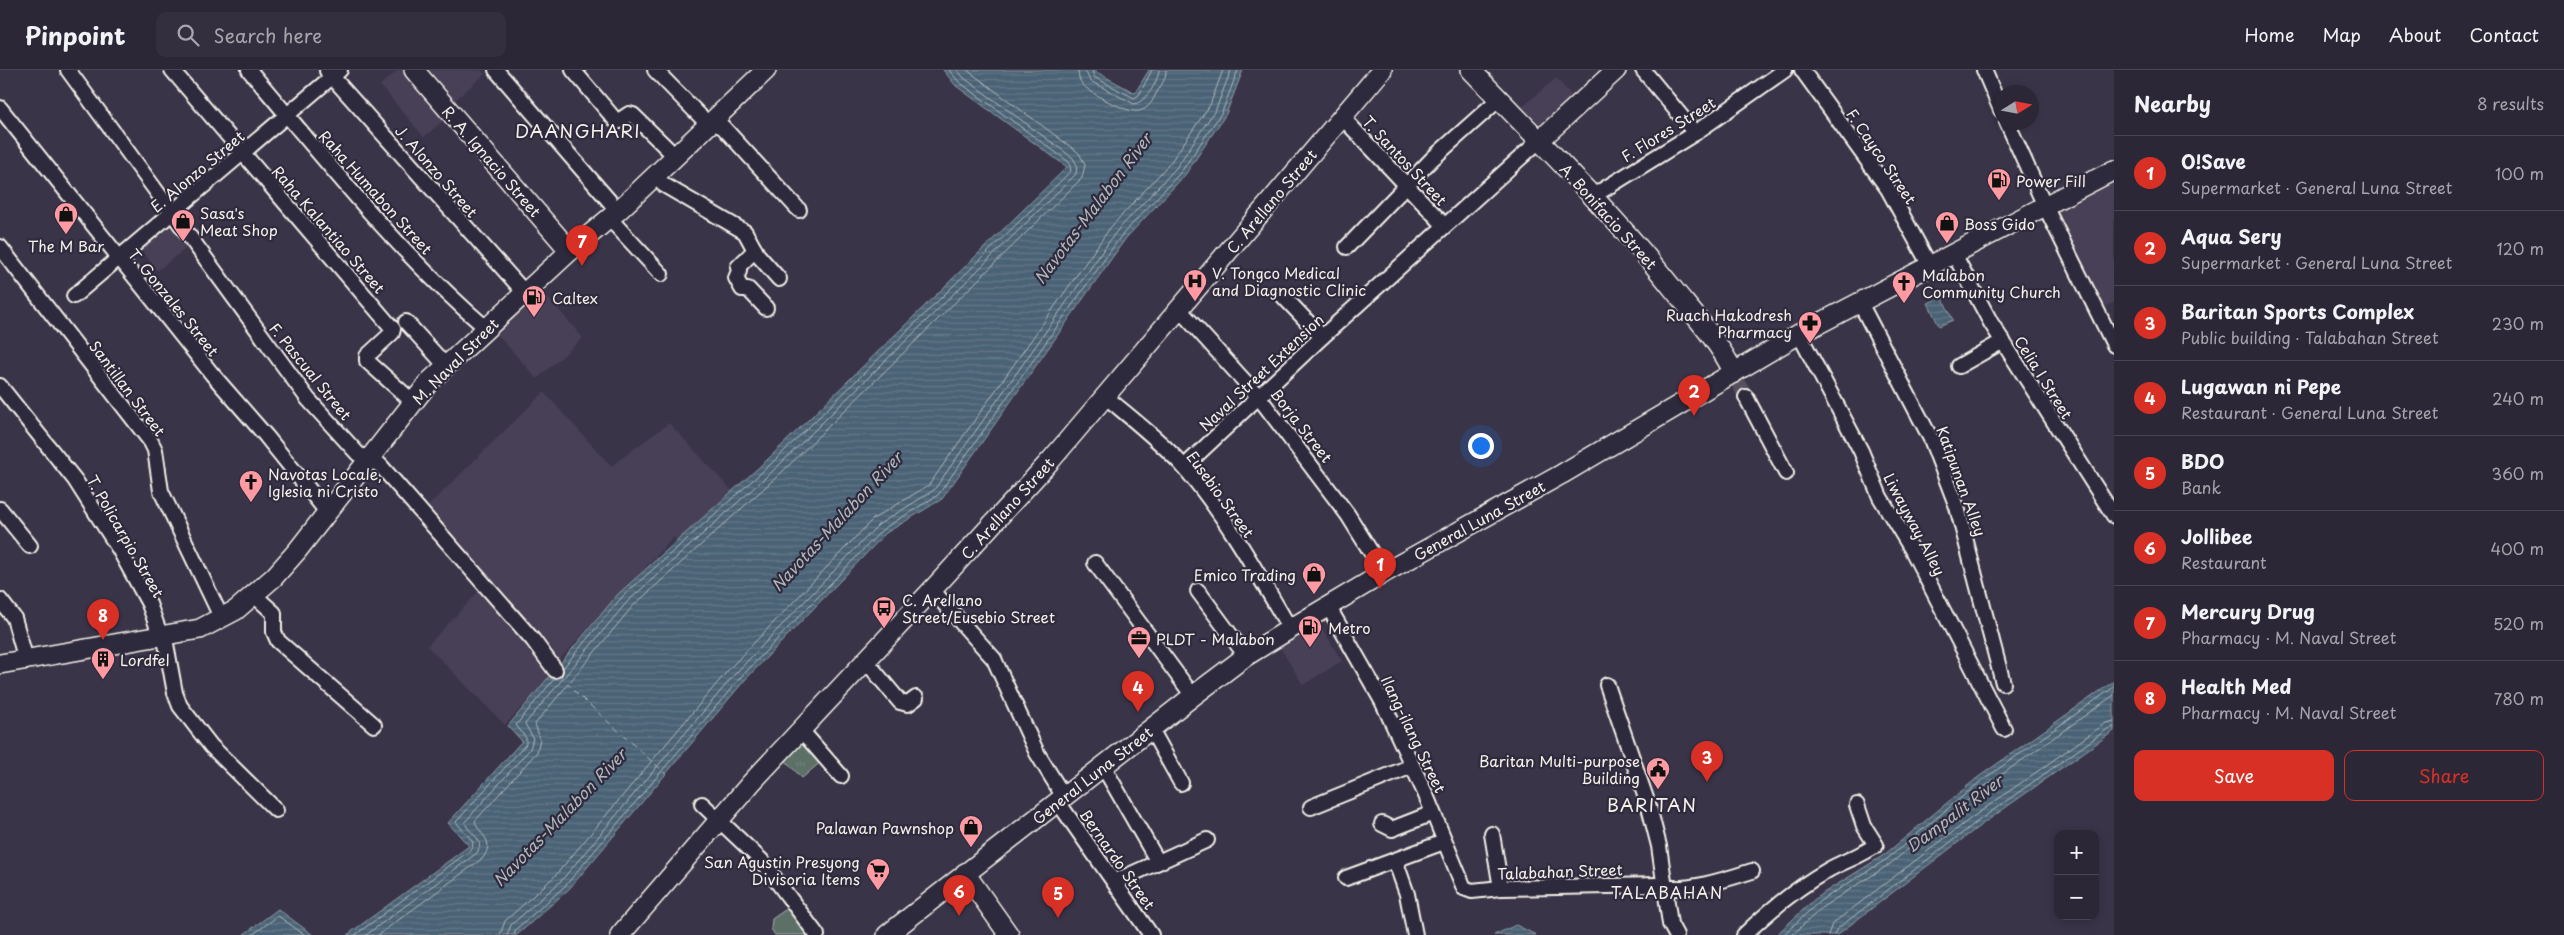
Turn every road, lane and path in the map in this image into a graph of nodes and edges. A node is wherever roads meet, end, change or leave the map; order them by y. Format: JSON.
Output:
{"nodes":[{"id":1,"x":68,"y":70,"type":"edge"},
{"id":2,"x":172,"y":70,"type":"edge"},
{"id":3,"x":249,"y":70,"type":"edge"},
{"id":4,"x":414,"y":70,"type":"edge"},
{"id":5,"x":496,"y":70,"type":"edge"},
{"id":6,"x":573,"y":70,"type":"edge"},
{"id":7,"x":656,"y":70,"type":"edge"},
{"id":8,"x":766,"y":70,"type":"edge"},
{"id":9,"x":1382,"y":70,"type":"edge"},
{"id":10,"x":1471,"y":70,"type":"edge"},
{"id":11,"x":1616,"y":70,"type":"edge"},
{"id":12,"x":1643,"y":70,"type":"edge"},
{"id":13,"x":1785,"y":70,"type":"edge"},
{"id":14,"x":1802,"y":70,"type":"edge"},
{"id":15,"x":1984,"y":70,"type":"edge"},
{"id":16,"x":333,"y":72,"type":"edge"},
{"id":17,"x":1994,"y":92,"type":"edge"},
{"id":18,"x":1499,"y":99,"type":"junction"},
{"id":19,"x":0,"y":108,"type":"edge"},
{"id":20,"x":288,"y":115,"type":"junction"},
{"id":21,"x":1342,"y":117,"type":"junction"},
{"id":22,"x":712,"y":124,"type":"junction"},
{"id":23,"x":2011,"y":130,"type":"edge"},
{"id":24,"x":1695,"y":133,"type":"junction"},
{"id":25,"x":1540,"y":140,"type":"junction"},
{"id":26,"x":242,"y":153,"type":"junction"},
{"id":27,"x":674,"y":156,"type":"junction"},
{"id":28,"x":2114,"y":170,"type":"edge"},
{"id":29,"x":654,"y":175,"type":"junction"},
{"id":30,"x":1408,"y":184,"type":"junction"},
{"id":31,"x":1593,"y":196,"type":"junction"},
{"id":32,"x":2044,"y":204,"type":"junction"},
{"id":33,"x":799,"y":210,"type":"dead end"},
{"id":34,"x":173,"y":212,"type":"junction"},
{"id":35,"x":614,"y":215,"type":"junction"},
{"id":36,"x":1444,"y":225,"type":"junction"},
{"id":37,"x":0,"y":247,"type":"edge"},
{"id":38,"x":1347,"y":247,"type":"dead end"},
{"id":39,"x":755,"y":250,"type":"junction"},
{"id":40,"x":570,"y":251,"type":"junction"},
{"id":41,"x":1952,"y":252,"type":"junction"},
{"id":42,"x":118,"y":258,"type":"junction"},
{"id":43,"x":1929,"y":264,"type":"junction"},
{"id":44,"x":661,"y":274,"type":"dead end"},
{"id":45,"x":779,"y":279,"type":"dead end"},
{"id":46,"x":525,"y":293,"type":"junction"},
{"id":47,"x":1282,"y":295,"type":"dead end"},
{"id":48,"x":74,"y":296,"type":"dead end"},
{"id":49,"x":1859,"y":301,"type":"junction"},
{"id":50,"x":766,"y":308,"type":"dead end"},
{"id":51,"x":1179,"y":309,"type":"junction"},
{"id":52,"x":406,"y":322,"type":"dead end"},
{"id":53,"x":486,"y":328,"type":"junction"},
{"id":54,"x":1799,"y":334,"type":"junction"},
{"id":55,"x":1322,"y":337,"type":"junction"},
{"id":56,"x":2003,"y":341,"type":"junction"},
{"id":57,"x":2114,"y":345,"type":"edge"},
{"id":58,"x":446,"y":366,"type":"junction"},
{"id":59,"x":1959,"y":366,"type":"dead end"},
{"id":60,"x":1735,"y":376,"type":"junction"},
{"id":61,"x":0,"y":386,"type":"edge"},
{"id":62,"x":1105,"y":396,"type":"junction"},
{"id":63,"x":1258,"y":396,"type":"junction"},
{"id":64,"x":1746,"y":397,"type":"tunnel mouth"},
{"id":65,"x":413,"y":402,"type":"junction"},
{"id":66,"x":369,"y":460,"type":"junction"},
{"id":67,"x":1184,"y":467,"type":"junction"},
{"id":68,"x":1786,"y":473,"type":"dead end"},
{"id":69,"x":0,"y":509,"type":"edge"},
{"id":70,"x":327,"y":512,"type":"junction"},
{"id":71,"x":2114,"y":516,"type":"edge"},
{"id":72,"x":30,"y":546,"type":"dead end"},
{"id":73,"x":1096,"y":563,"type":"dead end"},
{"id":74,"x":1384,"y":573,"type":"junction"},
{"id":75,"x":932,"y":590,"type":"junction"},
{"id":76,"x":1198,"y":592,"type":"dead end"},
{"id":77,"x":254,"y":595,"type":"junction"},
{"id":78,"x":0,"y":600,"type":"edge"},
{"id":79,"x":1328,"y":606,"type":"junction"},
{"id":80,"x":222,"y":619,"type":"junction"},
{"id":81,"x":1290,"y":628,"type":"junction"},
{"id":82,"x":161,"y":637,"type":"junction"},
{"id":83,"x":1246,"y":656,"type":"junction"},
{"id":84,"x":26,"y":660,"type":"junction"},
{"id":85,"x":866,"y":660,"type":"junction"},
{"id":86,"x":0,"y":664,"type":"edge"},
{"id":87,"x":555,"y":670,"type":"dead end"},
{"id":88,"x":2003,"y":683,"type":"dead end"},
{"id":89,"x":1607,"y":685,"type":"dead end"},
{"id":90,"x":1193,"y":696,"type":"junction"},
{"id":91,"x":916,"y":698,"type":"dead end"},
{"id":92,"x":374,"y":725,"type":"dead end"},
{"id":93,"x":1151,"y":729,"type":"junction"},
{"id":94,"x":2004,"y":729,"type":"dead end"},
{"id":95,"x":801,"y":730,"type":"junction"},
{"id":96,"x":1104,"y":766,"type":"junction"},
{"id":97,"x":1412,"y":766,"type":"junction"},
{"id":98,"x":841,"y":776,"type":"dead end"},
{"id":99,"x":1181,"y":784,"type":"dead end"},
{"id":100,"x":1061,"y":799,"type":"junction"},
{"id":101,"x":702,"y":804,"type":"dead end"},
{"id":102,"x":1857,"y":805,"type":"dead end"},
{"id":103,"x":1311,"y":807,"type":"dead end"},
{"id":104,"x":276,"y":810,"type":"dead end"},
{"id":105,"x":1433,"y":813,"type":"junction"},
{"id":106,"x":720,"y":819,"type":"junction"},
{"id":107,"x":1382,"y":824,"type":"dead end"},
{"id":108,"x":1492,"y":834,"type":"dead end"},
{"id":109,"x":1207,"y":840,"type":"dead end"},
{"id":110,"x":1444,"y":842,"type":"junction"},
{"id":111,"x":1394,"y":860,"type":"junction"},
{"id":112,"x":1158,"y":862,"type":"junction"},
{"id":113,"x":1752,"y":871,"type":"dead end"},
{"id":114,"x":965,"y":873,"type":"junction"},
{"id":115,"x":1346,"y":878,"type":"dead end"},
{"id":116,"x":1114,"y":882,"type":"junction"},
{"id":117,"x":1460,"y":882,"type":"joint"},
{"id":118,"x":1664,"y":887,"type":"junction"},
{"id":119,"x":1501,"y":888,"type":"junction"},
{"id":120,"x":620,"y":935,"type":"edge"},
{"id":121,"x":817,"y":935,"type":"edge"},
{"id":122,"x":887,"y":935,"type":"edge"},
{"id":123,"x":1009,"y":935,"type":"edge"},
{"id":124,"x":1151,"y":935,"type":"edge"},
{"id":125,"x":1415,"y":935,"type":"edge"},
{"id":126,"x":1676,"y":935,"type":"edge"},
{"id":127,"x":1744,"y":935,"type":"edge"}],
"edges":[{"from":1,"to":34,"type":"street","name":"F. Pascual Street"},
{"from":2,"to":26,"type":"street","name":"Raha Kalantiao Street"},
{"from":3,"to":20,"type":"street","name":"Raha Humabon Street"},
{"from":4,"to":40,"type":"main road","name":"R. A. Ignacio Street"},
{"from":5,"to":35,"type":"street"},
{"from":6,"to":27,"type":"street"},
{"from":7,"to":22,"type":"street"},
{"from":8,"to":22,"type":"main road","name":"M. Naval Street"},
{"from":9,"to":21,"type":"main road","name":"C. Arellano Street"},
{"from":10,"to":18,"type":"main road","name":"A. Bonifacio Street"},
{"from":11,"to":25,"type":"main road"},
{"from":12,"to":24,"type":"street"},
{"from":13,"to":24,"type":"street","name":"F. Flores Street"},
{"from":14,"to":43,"type":"street","name":"F. Cayco Street"},
{"from":15,"to":17,"type":"street"},
{"from":16,"to":20,"type":"street","name":"E. Alonzo Street"},
{"from":16,"to":46,"type":"street","name":"J. Alonzo Street"},
{"from":18,"to":25,"type":"main road","name":"A. Bonifacio Street"},
{"from":18,"to":30,"type":"street"},
{"from":19,"to":42,"type":"street","name":"T. Gonzales Street"},
{"from":20,"to":26,"type":"street","name":"E. Alonzo Street"},
{"from":20,"to":53,"type":"street","name":"Raha Humabon Street"},
{"from":21,"to":30,"type":"street","name":"T. Santos Street"},
{"from":21,"to":51,"type":"main road","name":"C. Arellano Street"},
{"from":22,"to":27,"type":"main road","name":"M. Naval Street"},
{"from":22,"to":33,"type":"street"},
{"from":23,"to":32,"type":"street"},
{"from":24,"to":31,"type":"street","name":"F. Flores Street"},
{"from":25,"to":31,"type":"main road","name":"A. Bonifacio Street"},
{"from":25,"to":36,"type":"street","name":"Naval Street Extension"},
{"from":26,"to":34,"type":"street","name":"E. Alonzo Street"},
{"from":26,"to":65,"type":"street","name":"Raha Kalantiao Street"},
{"from":27,"to":29,"type":"main road","name":"M. Naval Street"},
{"from":28,"to":32,"type":"main road","name":"General Luna Street"},
{"from":29,"to":35,"type":"main road","name":"M. Naval Street"},
{"from":29,"to":39,"type":"street"},
{"from":30,"to":36,"type":"street","name":"T. Santos Street"},
{"from":30,"to":38,"type":"street"},
{"from":31,"to":60,"type":"main road","name":"A. Bonifacio Street"},
{"from":32,"to":41,"type":"main road","name":"General Luna Street"},
{"from":32,"to":57,"type":"street"},
{"from":34,"to":42,"type":"street","name":"E. Alonzo Street"},
{"from":34,"to":66,"type":"street","name":"F. Pascual Street"},
{"from":35,"to":40,"type":"main road","name":"M. Naval Street"},
{"from":35,"to":44,"type":"street"},
{"from":36,"to":55,"type":"street","name":"Naval Street Extension"},
{"from":37,"to":80,"type":"street","name":"Santillan Street"},
{"from":39,"to":45,"type":"street"},
{"from":39,"to":50,"type":"street"},
{"from":40,"to":46,"type":"main road","name":"M. Naval Street"},
{"from":41,"to":43,"type":"main road","name":"General Luna Street"},
{"from":41,"to":56,"type":"street","name":"Celia I Street"},
{"from":42,"to":48,"type":"street","name":"E. Alonzo Street"},
{"from":42,"to":70,"type":"street","name":"T. Gonzales Street"},
{"from":43,"to":49,"type":"main road","name":"General Luna Street"},
{"from":46,"to":53,"type":"main road","name":"M. Naval Street"},
{"from":47,"to":55,"type":"street"},
{"from":49,"to":54,"type":"main road","name":"General Luna Street"},
{"from":49,"to":88,"type":"street","name":"Katipunan Alley"},
{"from":51,"to":62,"type":"main road","name":"C. Arellano Street"},
{"from":51,"to":63,"type":"street","name":"Borja Street"},
{"from":52,"to":58,"type":"street"},
{"from":53,"to":58,"type":"main road","name":"M. Naval Street"},
{"from":54,"to":60,"type":"main road","name":"General Luna Street"},
{"from":54,"to":94,"type":"street","name":"Liwayway Alley"},
{"from":55,"to":63,"type":"street","name":"Naval Street Extension"},
{"from":56,"to":59,"type":"street"},
{"from":56,"to":71,"type":"street","name":"Celia I Street"},
{"from":58,"to":65,"type":"main road","name":"M. Naval Street"},
{"from":60,"to":74,"type":"main road","name":"General Luna Street"},
{"from":61,"to":82,"type":"street","name":"T. Policarpio Street"},
{"from":62,"to":67,"type":"street","name":"Eusebio Street"},
{"from":62,"to":75,"type":"main road","name":"C. Arellano Street"},
{"from":63,"to":67,"type":"street","name":"Naval Street Extension"},
{"from":63,"to":74,"type":"street","name":"Borja Street"},
{"from":64,"to":68,"type":"street"},
{"from":65,"to":66,"type":"main road","name":"M. Naval Street"},
{"from":66,"to":70,"type":"main road","name":"M. Naval Street"},
{"from":66,"to":87,"type":"street","name":"F. Pascual Street"},
{"from":67,"to":81,"type":"street","name":"Eusebio Street"},
{"from":69,"to":72,"type":"street"},
{"from":70,"to":77,"type":"main road","name":"M. Naval Street"},
{"from":73,"to":90,"type":"street"},
{"from":74,"to":79,"type":"main road","name":"General Luna Street"},
{"from":75,"to":85,"type":"main road","name":"C. Arellano Street"},
{"from":75,"to":100,"type":"street"},
{"from":76,"to":83,"type":"street"},
{"from":77,"to":80,"type":"main road","name":"M. Naval Street"},
{"from":77,"to":92,"type":"street"},
{"from":78,"to":84,"type":"street"},
{"from":79,"to":81,"type":"main road","name":"General Luna Street"},
{"from":79,"to":97,"type":"street","name":"Ilang-ilang Street"},
{"from":80,"to":82,"type":"main road","name":"M. Naval Street"},
{"from":81,"to":83,"type":"main road","name":"General Luna Street"},
{"from":82,"to":84,"type":"main road","name":"M. Naval Street"},
{"from":82,"to":104,"type":"street","name":"T. Policarpio Street"},
{"from":83,"to":90,"type":"main road","name":"General Luna Street"},
{"from":84,"to":86,"type":"main road","name":"M. Naval Street"},
{"from":85,"to":91,"type":"street"},
{"from":85,"to":95,"type":"main road","name":"C. Arellano Street"},
{"from":89,"to":118,"type":"street"},
{"from":90,"to":93,"type":"main road","name":"General Luna Street"},
{"from":93,"to":96,"type":"main road","name":"General Luna Street"},
{"from":93,"to":99,"type":"street"},
{"from":95,"to":98,"type":"street"},
{"from":95,"to":106,"type":"main road","name":"C. Arellano Street"},
{"from":96,"to":100,"type":"main road","name":"General Luna Street"},
{"from":96,"to":112,"type":"street"},
{"from":97,"to":103,"type":"street"},
{"from":97,"to":105,"type":"street","name":"Ilang-ilang Street"},
{"from":100,"to":114,"type":"main road","name":"General Luna Street"},
{"from":100,"to":116,"type":"street","name":"Bernardo Street"},
{"from":101,"to":106,"type":"street"},
{"from":102,"to":127,"type":"street"},
{"from":105,"to":107,"type":"street"},
{"from":105,"to":110,"type":"street","name":"Ilang-ilang Street"},
{"from":106,"to":120,"type":"main road","name":"C. Arellano Street"},
{"from":106,"to":121,"type":"street"},
{"from":108,"to":119,"type":"street"},
{"from":109,"to":112,"type":"street"},
{"from":110,"to":111,"type":"street"},
{"from":110,"to":117,"type":"street","name":"Ilang-ilang Street"},
{"from":111,"to":115,"type":"street"},
{"from":111,"to":125,"type":"street"},
{"from":112,"to":116,"type":"street"},
{"from":113,"to":118,"type":"street","name":"Talabahan Street"},
{"from":114,"to":122,"type":"main road","name":"General Luna Street"},
{"from":114,"to":123,"type":"main road"},
{"from":116,"to":124,"type":"street","name":"Bernardo Street"},
{"from":117,"to":119,"type":"street","name":"Talabahan Street"},
{"from":118,"to":119,"type":"street","name":"Talabahan Street"},
{"from":118,"to":126,"type":"street"}]}
